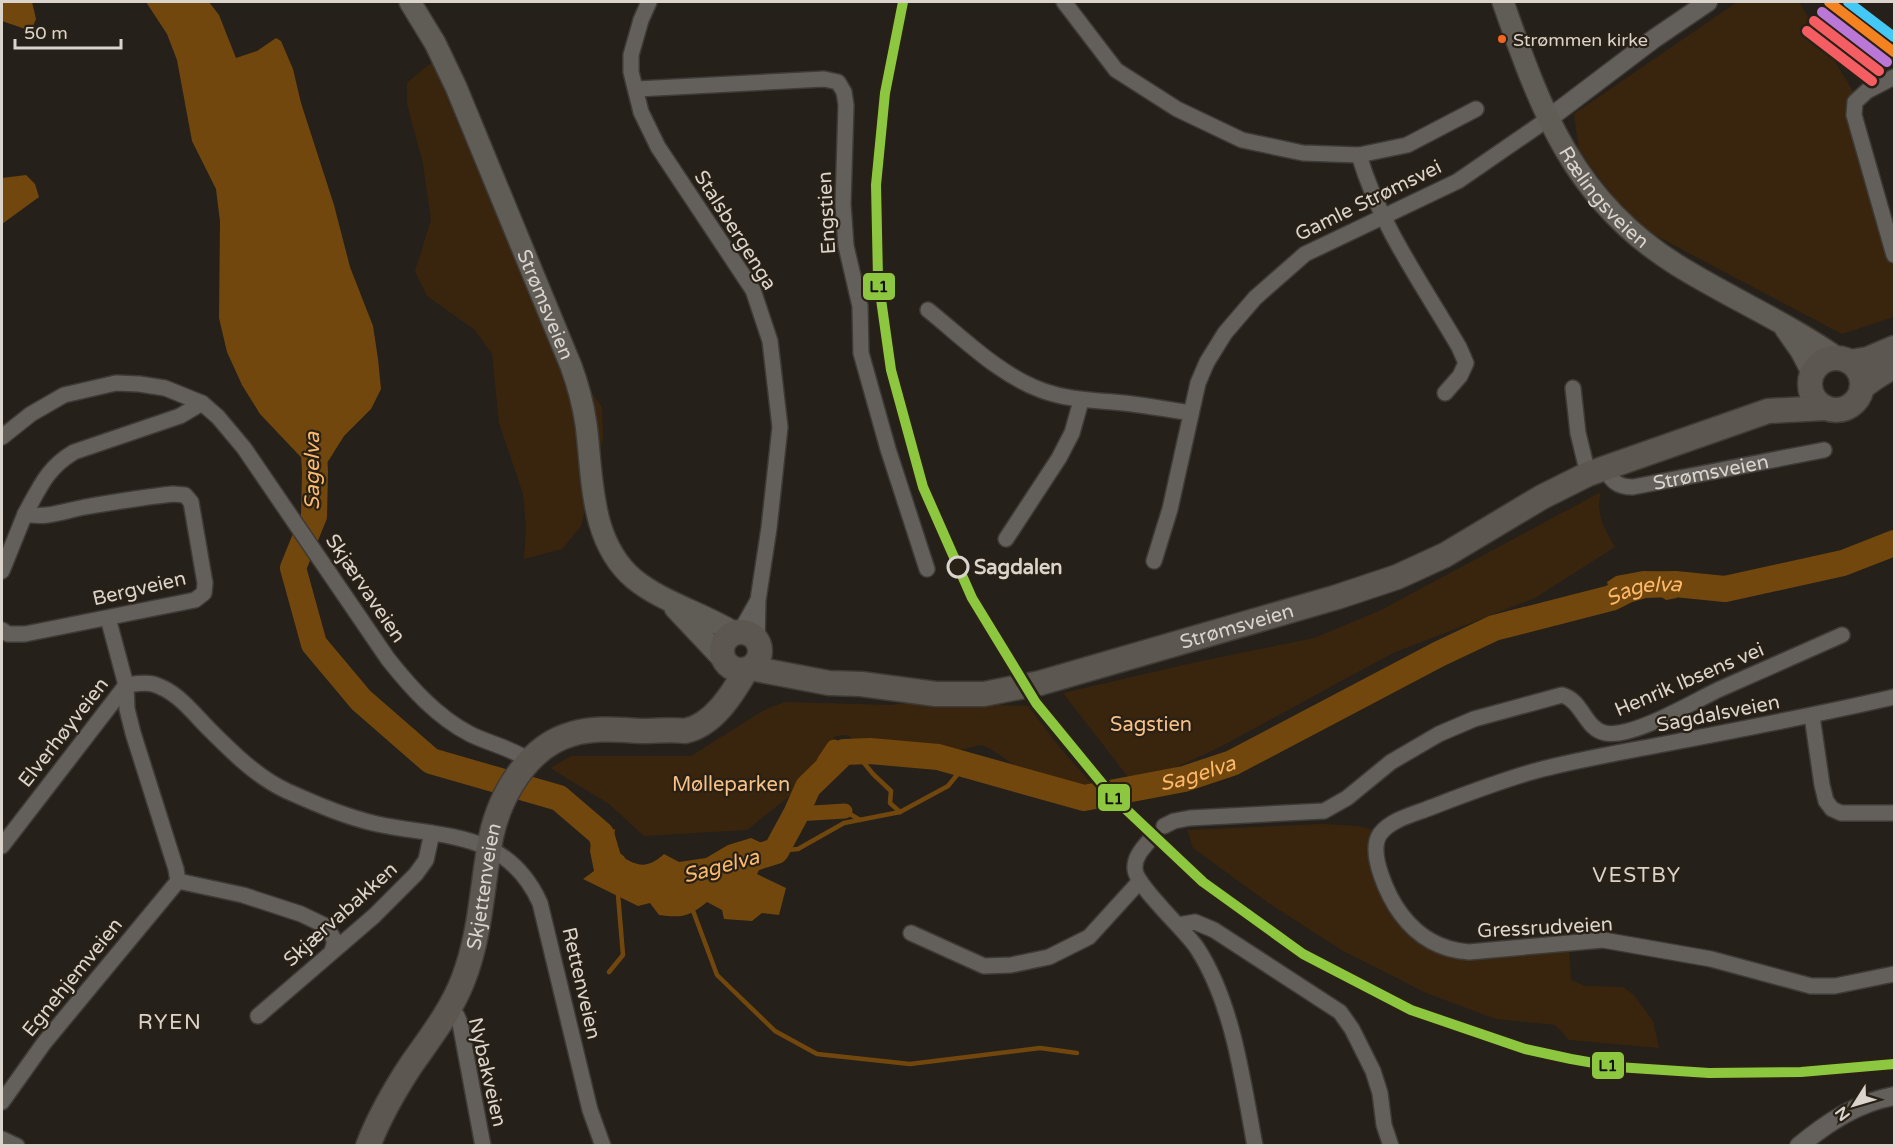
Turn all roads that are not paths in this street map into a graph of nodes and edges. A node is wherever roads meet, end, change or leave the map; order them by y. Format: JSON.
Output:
{"nodes":[{"id":1,"x":410,"y":2,"type":"edge"},
{"id":2,"x":650,"y":2,"type":"edge"},
{"id":3,"x":1064,"y":2,"type":"edge"},
{"id":4,"x":1503,"y":2,"type":"edge"},
{"id":5,"x":1708,"y":2,"type":"edge"},
{"id":6,"x":1894,"y":77,"type":"edge"},
{"id":7,"x":637,"y":89,"type":"junction"},
{"id":8,"x":1476,"y":110,"type":"dead end"},
{"id":9,"x":1548,"y":119,"type":"junction"},
{"id":10,"x":1359,"y":155,"type":"junction"},
{"id":11,"x":1383,"y":217,"type":"junction"},
{"id":12,"x":1894,"y":255,"type":"edge"},
{"id":13,"x":928,"y":309,"type":"dead end"},
{"id":14,"x":1782,"y":326,"type":"junction"},
{"id":15,"x":1894,"y":348,"type":"edge"},
{"id":16,"x":1844,"y":360,"type":"junction"},
{"id":17,"x":1894,"y":366,"type":"edge"},
{"id":18,"x":1812,"y":377,"type":"junction"},
{"id":19,"x":1862,"y":387,"type":"junction"},
{"id":20,"x":1573,"y":388,"type":"dead end"},
{"id":21,"x":1444,"y":393,"type":"dead end"},
{"id":22,"x":1081,"y":401,"type":"junction"},
{"id":23,"x":202,"y":404,"type":"junction"},
{"id":24,"x":1826,"y":408,"type":"junction"},
{"id":25,"x":1768,"y":411,"type":"junction"},
{"id":26,"x":1191,"y":412,"type":"junction"},
{"id":27,"x":2,"y":437,"type":"edge"},
{"id":28,"x":1824,"y":450,"type":"dead end"},
{"id":29,"x":1596,"y":471,"type":"junction"},
{"id":30,"x":25,"y":514,"type":"junction"},
{"id":31,"x":1006,"y":539,"type":"dead end"},
{"id":32,"x":1154,"y":561,"type":"dead end"},
{"id":33,"x":927,"y":570,"type":"dead end"},
{"id":34,"x":2,"y":571,"type":"edge"},
{"id":35,"x":666,"y":599,"type":"junction"},
{"id":36,"x":108,"y":618,"type":"junction"},
{"id":37,"x":2,"y":630,"type":"edge"},
{"id":38,"x":1842,"y":635,"type":"dead end"},
{"id":39,"x":748,"y":648,"type":"junction"},
{"id":40,"x":724,"y":660,"type":"junction"},
{"id":41,"x":126,"y":685,"type":"junction"},
{"id":42,"x":1894,"y":697,"type":"edge"},
{"id":43,"x":1812,"y":716,"type":"junction"},
{"id":44,"x":673,"y":730,"type":"junction"},
{"id":45,"x":524,"y":768,"type":"junction"},
{"id":46,"x":1894,"y":813,"type":"edge"},
{"id":47,"x":1164,"y":826,"type":"dead end"},
{"id":48,"x":432,"y":832,"type":"junction"},
{"id":49,"x":1382,"y":832,"type":"joint"},
{"id":50,"x":1149,"y":841,"type":"dead end"},
{"id":51,"x":2,"y":846,"type":"edge"},
{"id":52,"x":489,"y":848,"type":"junction"},
{"id":53,"x":178,"y":881,"type":"junction"},
{"id":54,"x":1140,"y":882,"type":"junction"},
{"id":55,"x":1178,"y":924,"type":"junction"},
{"id":56,"x":910,"y":933,"type":"dead end"},
{"id":57,"x":332,"y":951,"type":"junction"},
{"id":58,"x":1894,"y":974,"type":"edge"},
{"id":59,"x":450,"y":1009,"type":"junction"},
{"id":60,"x":258,"y":1016,"type":"dead end"},
{"id":61,"x":1894,"y":1096,"type":"edge"},
{"id":62,"x":2,"y":1102,"type":"edge"},
{"id":63,"x":2,"y":1138,"type":"edge"},
{"id":64,"x":1806,"y":1143,"type":"edge"},
{"id":65,"x":17,"y":1146,"type":"edge"},
{"id":66,"x":369,"y":1146,"type":"edge"},
{"id":67,"x":483,"y":1146,"type":"edge"},
{"id":68,"x":603,"y":1146,"type":"edge"},
{"id":69,"x":1255,"y":1146,"type":"edge"},
{"id":70,"x":1391,"y":1146,"type":"edge"}],
"edges":[{"from":1,"to":35,"type":"main road","name":"Strømsveien"},
{"from":2,"to":7,"type":"street","name":"Stalsbergenga"},
{"from":3,"to":10,"type":"street"},
{"from":4,"to":9,"type":"main road","name":"Rælingsveien"},
{"from":5,"to":9,"type":"street","name":"Gamle Strømsvei"},
{"from":6,"to":12,"type":"street"},
{"from":7,"to":33,"type":"street","name":"Engstien"},
{"from":7,"to":39,"type":"street","name":"Stalsbergenga"},
{"from":8,"to":10,"type":"street"},
{"from":9,"to":11,"type":"street","name":"Gamle Strømsvei"},
{"from":9,"to":14,"type":"main road","name":"Rælingsveien"},
{"from":10,"to":11,"type":"street"},
{"from":11,"to":21,"type":"street"},
{"from":11,"to":26,"type":"street","name":"Gamle Strømsvei"},
{"from":13,"to":22,"type":"street"},
{"from":14,"to":16,"type":"main road","name":"Rælingsveien"},
{"from":14,"to":18,"type":"main road","name":"Rælingsveien"},
{"from":15,"to":16,"type":"main road"},
{"from":16,"to":18,"type":"main road"},
{"from":16,"to":19,"type":"main road"},
{"from":17,"to":19,"type":"main road"},
{"from":18,"to":24,"type":"main road"},
{"from":18,"to":25,"type":"main road","name":"Strømsveien"},
{"from":19,"to":24,"type":"main road"},
{"from":20,"to":29,"type":"street"},
{"from":22,"to":26,"type":"street"},
{"from":22,"to":31,"type":"street"},
{"from":23,"to":27,"type":"street","name":"Skjærvaveien"},
{"from":23,"to":30,"type":"street"},
{"from":23,"to":45,"type":"street","name":"Skjærvaveien"},
{"from":24,"to":25,"type":"main road","name":"Strømsveien"},
{"from":25,"to":29,"type":"main road","name":"Strømsveien"},
{"from":26,"to":32,"type":"street","name":"Gamle Strømsvei"},
{"from":28,"to":29,"type":"street","name":"Strømsveien"},
{"from":29,"to":39,"type":"main road","name":"Strømsveien"},
{"from":30,"to":34,"type":"street"},
{"from":30,"to":36,"type":"street","name":"Bergveien"},
{"from":35,"to":39,"type":"main road","name":"Strømsveien"},
{"from":35,"to":40,"type":"main road","name":"Strømsveien"},
{"from":36,"to":37,"type":"street","name":"Bergveien"},
{"from":36,"to":41,"type":"street"},
{"from":38,"to":47,"type":"street","name":"Henrik Ibsens vei"},
{"from":39,"to":40,"type":"main road"},
{"from":39,"to":44,"type":"main road","name":"Skjettenveien"},
{"from":40,"to":44,"type":"main road"},
{"from":41,"to":48,"type":"street","name":"Elverhøyveien"},
{"from":41,"to":51,"type":"street","name":"Elverhøyveien"},
{"from":41,"to":53,"type":"street"},
{"from":42,"to":43,"type":"street","name":"Sagdalsveien"},
{"from":43,"to":46,"type":"street"},
{"from":43,"to":49,"type":"street","name":"Sagdalsveien"},
{"from":44,"to":45,"type":"main road","name":"Skjettenveien"},
{"from":45,"to":52,"type":"main road","name":"Skjettenveien"},
{"from":48,"to":52,"type":"street","name":"Elverhøyveien"},
{"from":48,"to":57,"type":"street","name":"Skjærvabakken"},
{"from":49,"to":58,"type":"street","name":"Gressrudveien"},
{"from":50,"to":54,"type":"street"},
{"from":52,"to":59,"type":"main road","name":"Skjettenveien"},
{"from":52,"to":68,"type":"street","name":"Rettenveien"},
{"from":53,"to":57,"type":"street"},
{"from":53,"to":62,"type":"street","name":"Egnehjemveien"},
{"from":54,"to":55,"type":"street"},
{"from":54,"to":56,"type":"street"},
{"from":55,"to":69,"type":"street"},
{"from":55,"to":70,"type":"street"},
{"from":57,"to":60,"type":"street","name":"Skjærvabakken"},
{"from":59,"to":66,"type":"main road","name":"Skjettenveien"},
{"from":59,"to":67,"type":"street","name":"Nybakveien"},
{"from":61,"to":64,"type":"street"},
{"from":63,"to":65,"type":"street"}]}
